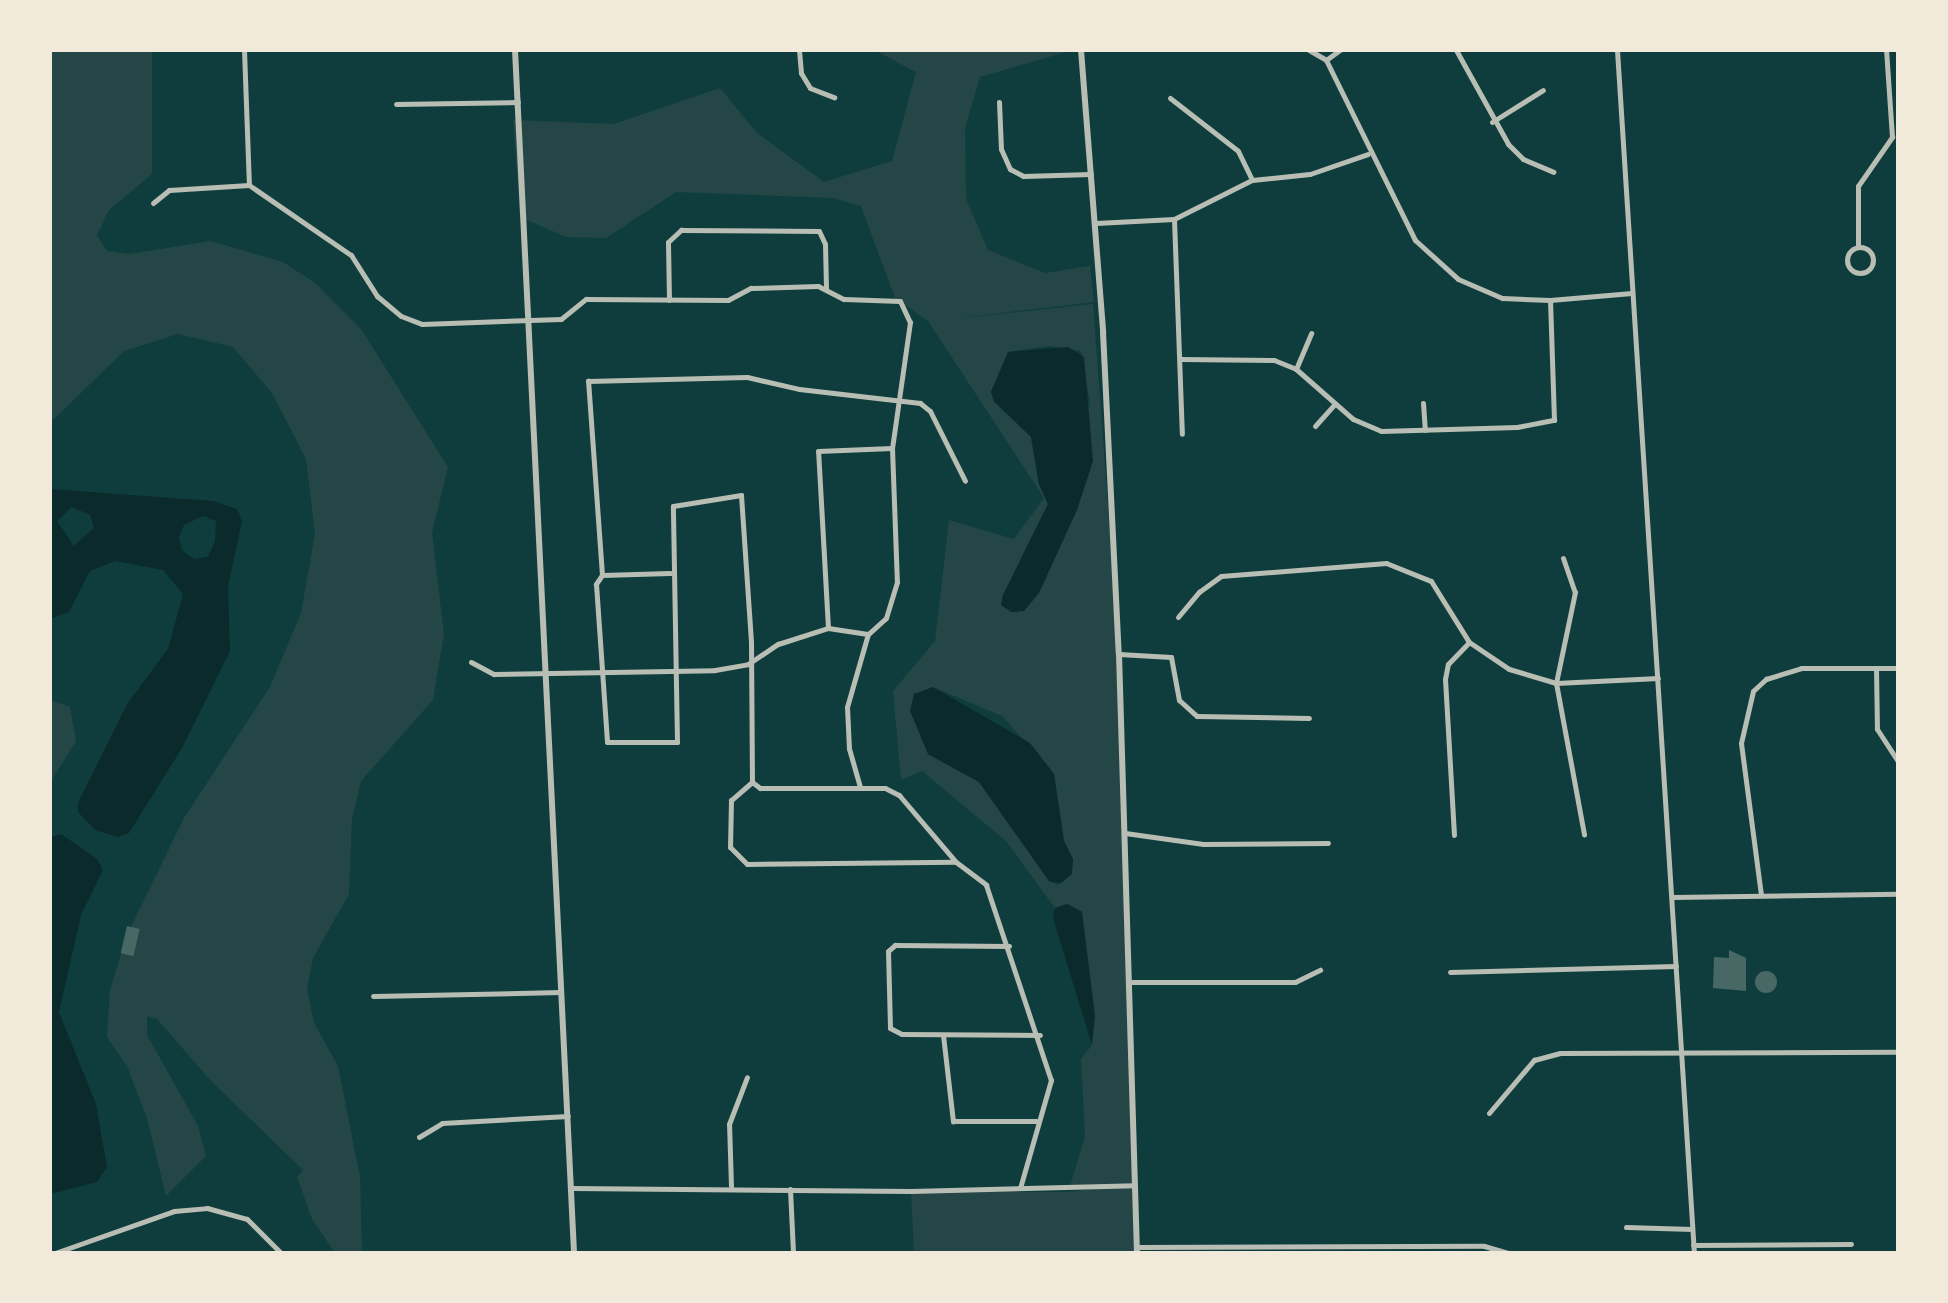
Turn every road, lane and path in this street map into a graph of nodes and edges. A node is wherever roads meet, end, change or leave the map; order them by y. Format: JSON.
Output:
{"nodes":[{"id":1,"x":244,"y":50,"type":"edge"},
{"id":2,"x":515,"y":50,"type":"edge"},
{"id":3,"x":799,"y":50,"type":"edge"},
{"id":4,"x":1081,"y":50,"type":"edge"},
{"id":5,"x":1309,"y":50,"type":"edge"},
{"id":6,"x":1340,"y":50,"type":"edge"},
{"id":7,"x":1456,"y":50,"type":"edge"},
{"id":8,"x":1617,"y":50,"type":"edge"},
{"id":9,"x":1886,"y":50,"type":"edge"},
{"id":10,"x":1326,"y":60,"type":"junction"},
{"id":11,"x":1895,"y":86,"type":"edge"},
{"id":12,"x":1543,"y":90,"type":"dead end"},
{"id":13,"x":834,"y":97,"type":"dead end"},
{"id":14,"x":1170,"y":98,"type":"dead end"},
{"id":15,"x":518,"y":102,"type":"junction"},
{"id":16,"x":999,"y":102,"type":"dead end"},
{"id":17,"x":396,"y":104,"type":"dead end"},
{"id":18,"x":1492,"y":122,"type":"junction"},
{"id":19,"x":1368,"y":154,"type":"junction"},
{"id":20,"x":1553,"y":172,"type":"dead end"},
{"id":21,"x":1092,"y":174,"type":"junction"},
{"id":22,"x":1252,"y":180,"type":"junction"},
{"id":23,"x":249,"y":185,"type":"junction"},
{"id":24,"x":153,"y":203,"type":"dead end"},
{"id":25,"x":1174,"y":219,"type":"junction"},
{"id":26,"x":1096,"y":223,"type":"junction"},
{"id":27,"x":1858,"y":247,"type":"junction"},
{"id":28,"x":826,"y":290,"type":"junction"},
{"id":29,"x":1632,"y":293,"type":"junction"},
{"id":30,"x":669,"y":300,"type":"junction"},
{"id":31,"x":1550,"y":300,"type":"junction"},
{"id":32,"x":529,"y":321,"type":"junction"},
{"id":33,"x":1311,"y":333,"type":"dead end"},
{"id":34,"x":1181,"y":359,"type":"junction"},
{"id":35,"x":1296,"y":369,"type":"junction"},
{"id":36,"x":898,"y":400,"type":"junction"},
{"id":37,"x":1423,"y":403,"type":"dead end"},
{"id":38,"x":1334,"y":405,"type":"junction"},
{"id":39,"x":1315,"y":426,"type":"dead end"},
{"id":40,"x":1425,"y":430,"type":"junction"},
{"id":41,"x":1182,"y":434,"type":"dead end"},
{"id":42,"x":892,"y":448,"type":"junction"},
{"id":43,"x":965,"y":481,"type":"dead end"},
{"id":44,"x":1563,"y":558,"type":"dead end"},
{"id":45,"x":670,"y":573,"type":"junction"},
{"id":46,"x":602,"y":575,"type":"junction"},
{"id":47,"x":1178,"y":617,"type":"dead end"},
{"id":48,"x":828,"y":628,"type":"junction"},
{"id":49,"x":868,"y":634,"type":"junction"},
{"id":50,"x":1469,"y":642,"type":"junction"},
{"id":51,"x":1119,"y":654,"type":"junction"},
{"id":52,"x":471,"y":662,"type":"dead end"},
{"id":53,"x":748,"y":664,"type":"junction"},
{"id":54,"x":1876,"y":668,"type":"junction"},
{"id":55,"x":1898,"y":668,"type":"edge"},
{"id":56,"x":674,"y":673,"type":"junction"},
{"id":57,"x":545,"y":674,"type":"junction"},
{"id":58,"x":600,"y":676,"type":"junction"},
{"id":59,"x":1658,"y":678,"type":"junction"},
{"id":60,"x":1556,"y":683,"type":"junction"},
{"id":61,"x":1309,"y":718,"type":"dead end"},
{"id":62,"x":1898,"y":761,"type":"edge"},
{"id":63,"x":752,"y":782,"type":"junction"},
{"id":64,"x":860,"y":787,"type":"junction"},
{"id":65,"x":1125,"y":833,"type":"junction"},
{"id":66,"x":1584,"y":834,"type":"dead end"},
{"id":67,"x":1454,"y":835,"type":"dead end"},
{"id":68,"x":1328,"y":843,"type":"dead end"},
{"id":69,"x":956,"y":862,"type":"junction"},
{"id":70,"x":1898,"y":894,"type":"edge"},
{"id":71,"x":1761,"y":895,"type":"junction"},
{"id":72,"x":1673,"y":897,"type":"junction"},
{"id":73,"x":1009,"y":946,"type":"junction"},
{"id":74,"x":1676,"y":966,"type":"junction"},
{"id":75,"x":1320,"y":970,"type":"dead end"},
{"id":76,"x":1450,"y":972,"type":"dead end"},
{"id":77,"x":1128,"y":982,"type":"junction"},
{"id":78,"x":561,"y":992,"type":"junction"},
{"id":79,"x":373,"y":996,"type":"dead end"},
{"id":80,"x":943,"y":1035,"type":"junction"},
{"id":81,"x":1040,"y":1035,"type":"junction"},
{"id":82,"x":1898,"y":1052,"type":"edge"},
{"id":83,"x":1680,"y":1053,"type":"junction"},
{"id":84,"x":747,"y":1077,"type":"dead end"},
{"id":85,"x":1489,"y":1113,"type":"dead end"},
{"id":86,"x":568,"y":1116,"type":"junction"},
{"id":87,"x":1036,"y":1121,"type":"junction"},
{"id":88,"x":419,"y":1137,"type":"dead end"},
{"id":89,"x":1135,"y":1185,"type":"junction"},
{"id":90,"x":731,"y":1186,"type":"junction"},
{"id":91,"x":571,"y":1188,"type":"junction"},
{"id":92,"x":1020,"y":1188,"type":"junction"},
{"id":93,"x":790,"y":1189,"type":"junction"},
{"id":94,"x":1626,"y":1227,"type":"dead end"},
{"id":95,"x":1692,"y":1229,"type":"junction"},
{"id":96,"x":1851,"y":1244,"type":"dead end"},
{"id":97,"x":1693,"y":1245,"type":"junction"},
{"id":98,"x":1137,"y":1250,"type":"edge"},
{"id":99,"x":1367,"y":1250,"type":"edge"},
{"id":100,"x":55,"y":1253,"type":"edge"},
{"id":101,"x":281,"y":1253,"type":"edge"},
{"id":102,"x":574,"y":1253,"type":"edge"},
{"id":103,"x":793,"y":1253,"type":"edge"},
{"id":104,"x":1508,"y":1253,"type":"edge"},
{"id":105,"x":1694,"y":1253,"type":"edge"}],
"edges":[{"from":1,"to":23,"type":"street"},
{"from":2,"to":15,"type":"street"},
{"from":3,"to":13,"type":"street"},
{"from":4,"to":21,"type":"street"},
{"from":5,"to":10,"type":"street"},
{"from":6,"to":10,"type":"street"},
{"from":7,"to":18,"type":"street"},
{"from":8,"to":29,"type":"street"},
{"from":9,"to":11,"type":"street"},
{"from":10,"to":19,"type":"street"},
{"from":11,"to":27,"type":"street"},
{"from":12,"to":18,"type":"street"},
{"from":14,"to":22,"type":"street"},
{"from":15,"to":17,"type":"street"},
{"from":15,"to":32,"type":"street"},
{"from":16,"to":21,"type":"street"},
{"from":18,"to":20,"type":"street"},
{"from":19,"to":22,"type":"street"},
{"from":19,"to":31,"type":"street"},
{"from":21,"to":26,"type":"street"},
{"from":22,"to":25,"type":"street"},
{"from":23,"to":24,"type":"street"},
{"from":23,"to":32,"type":"street"},
{"from":25,"to":26,"type":"street"},
{"from":25,"to":34,"type":"street"},
{"from":26,"to":51,"type":"street"},
{"from":27,"to":27,"type":"street"},
{"from":28,"to":30,"type":"street"},
{"from":28,"to":30,"type":"street"},
{"from":28,"to":36,"type":"street"},
{"from":29,"to":31,"type":"street"},
{"from":29,"to":59,"type":"street"},
{"from":30,"to":32,"type":"street"},
{"from":31,"to":40,"type":"street"},
{"from":32,"to":57,"type":"street"},
{"from":33,"to":35,"type":"street"},
{"from":34,"to":35,"type":"street"},
{"from":34,"to":41,"type":"street"},
{"from":35,"to":38,"type":"street"},
{"from":36,"to":42,"type":"street"},
{"from":36,"to":43,"type":"street"},
{"from":36,"to":46,"type":"street"},
{"from":37,"to":40,"type":"street"},
{"from":38,"to":39,"type":"street"},
{"from":38,"to":40,"type":"street"},
{"from":42,"to":48,"type":"street"},
{"from":42,"to":49,"type":"street"},
{"from":44,"to":60,"type":"street"},
{"from":45,"to":46,"type":"street"},
{"from":45,"to":53,"type":"street"},
{"from":45,"to":56,"type":"street"},
{"from":46,"to":58,"type":"street"},
{"from":47,"to":50,"type":"street"},
{"from":48,"to":49,"type":"street"},
{"from":48,"to":53,"type":"street"},
{"from":49,"to":64,"type":"street"},
{"from":50,"to":60,"type":"street"},
{"from":50,"to":67,"type":"street"},
{"from":51,"to":61,"type":"street"},
{"from":51,"to":65,"type":"street"},
{"from":52,"to":57,"type":"street"},
{"from":53,"to":56,"type":"street"},
{"from":53,"to":63,"type":"street"},
{"from":54,"to":55,"type":"street"},
{"from":54,"to":62,"type":"street"},
{"from":54,"to":71,"type":"street"},
{"from":56,"to":58,"type":"street"},
{"from":56,"to":58,"type":"street"},
{"from":57,"to":58,"type":"street"},
{"from":57,"to":78,"type":"street"},
{"from":59,"to":60,"type":"street"},
{"from":59,"to":72,"type":"street"},
{"from":60,"to":66,"type":"street"},
{"from":63,"to":64,"type":"street"},
{"from":63,"to":69,"type":"street"},
{"from":64,"to":69,"type":"street"},
{"from":65,"to":68,"type":"street"},
{"from":65,"to":77,"type":"street"},
{"from":69,"to":73,"type":"street"},
{"from":70,"to":71,"type":"street"},
{"from":71,"to":72,"type":"street"},
{"from":72,"to":74,"type":"street"},
{"from":73,"to":80,"type":"street"},
{"from":73,"to":81,"type":"street"},
{"from":74,"to":76,"type":"street"},
{"from":74,"to":83,"type":"street"},
{"from":75,"to":77,"type":"street"},
{"from":77,"to":89,"type":"street"},
{"from":78,"to":79,"type":"street"},
{"from":78,"to":86,"type":"street"},
{"from":80,"to":81,"type":"street"},
{"from":80,"to":87,"type":"street"},
{"from":81,"to":87,"type":"street"},
{"from":82,"to":83,"type":"street"},
{"from":83,"to":85,"type":"street"},
{"from":83,"to":95,"type":"street"},
{"from":84,"to":90,"type":"street"},
{"from":86,"to":88,"type":"street"},
{"from":86,"to":91,"type":"street"},
{"from":87,"to":92,"type":"street"},
{"from":89,"to":92,"type":"street"},
{"from":89,"to":98,"type":"street"},
{"from":90,"to":91,"type":"street"},
{"from":90,"to":93,"type":"street"},
{"from":91,"to":102,"type":"street"},
{"from":92,"to":93,"type":"street"},
{"from":93,"to":103,"type":"street"},
{"from":94,"to":95,"type":"street"},
{"from":95,"to":97,"type":"street"},
{"from":96,"to":97,"type":"street"},
{"from":97,"to":105,"type":"street"},
{"from":98,"to":99,"type":"street"},
{"from":99,"to":104,"type":"street"},
{"from":100,"to":101,"type":"street"}]}
